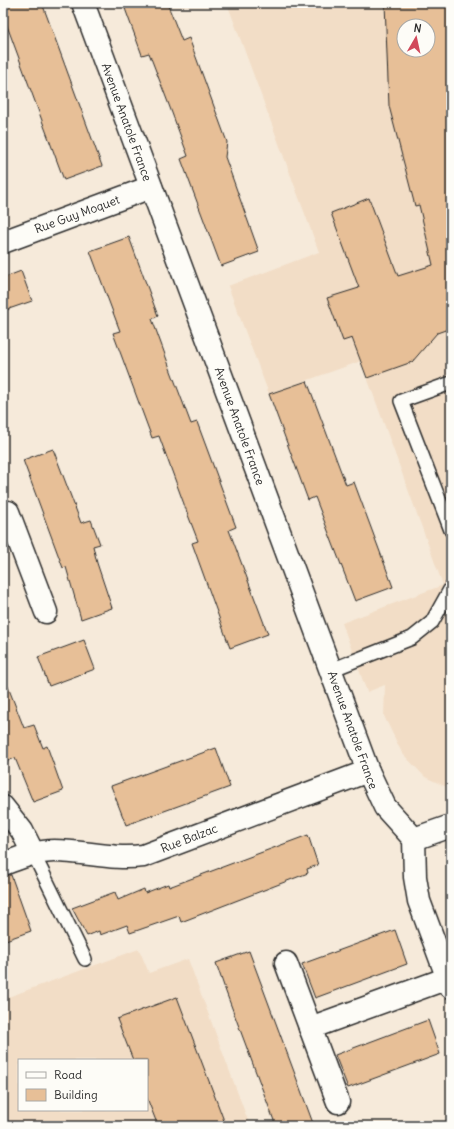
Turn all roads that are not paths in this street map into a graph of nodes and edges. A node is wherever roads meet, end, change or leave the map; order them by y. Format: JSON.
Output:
{"nodes":[{"id":1,"x":83,"y":3,"type":"edge"},
{"id":2,"x":151,"y":187,"type":"junction"},
{"id":3,"x":3,"y":242,"type":"edge"},
{"id":4,"x":451,"y":383,"type":"edge"},
{"id":5,"x":3,"y":513,"type":"edge"},
{"id":6,"x":451,"y":530,"type":"edge"},
{"id":7,"x":451,"y":588,"type":"edge"},
{"id":8,"x":46,"y":612,"type":"dead end"},
{"id":9,"x":331,"y":670,"type":"junction"},
{"id":10,"x":368,"y":771,"type":"junction"},
{"id":11,"x":3,"y":807,"type":"edge"},
{"id":12,"x":451,"y":826,"type":"edge"},
{"id":13,"x":414,"y":839,"type":"junction"},
{"id":14,"x":33,"y":853,"type":"junction"},
{"id":15,"x":3,"y":864,"type":"edge"},
{"id":16,"x":85,"y":959,"type":"dead end"},
{"id":17,"x":286,"y":963,"type":"dead end"},
{"id":18,"x":449,"y":982,"type":"edge"},
{"id":19,"x":310,"y":1028,"type":"junction"},
{"id":20,"x":338,"y":1102,"type":"dead end"}],
"edges":[{"from":1,"to":2,"type":"street","name":"Avenue Anatole France"},
{"from":2,"to":3,"type":"street","name":"Rue Guy Moquet"},
{"from":2,"to":9,"type":"street","name":"Avenue Anatole France"},
{"from":4,"to":6,"type":"lane"},
{"from":5,"to":8,"type":"street"},
{"from":7,"to":9,"type":"lane"},
{"from":9,"to":10,"type":"street","name":"Avenue Anatole France"},
{"from":10,"to":13,"type":"street","name":"Avenue Anatole France"},
{"from":10,"to":14,"type":"street","name":"Rue Balzac"},
{"from":11,"to":14,"type":"street"},
{"from":12,"to":13,"type":"street"},
{"from":13,"to":18,"type":"street"},
{"from":14,"to":15,"type":"street","name":"Rue Balzac"},
{"from":14,"to":16,"type":"lane"},
{"from":17,"to":19,"type":"street"},
{"from":18,"to":19,"type":"street"},
{"from":19,"to":20,"type":"street"}]}
